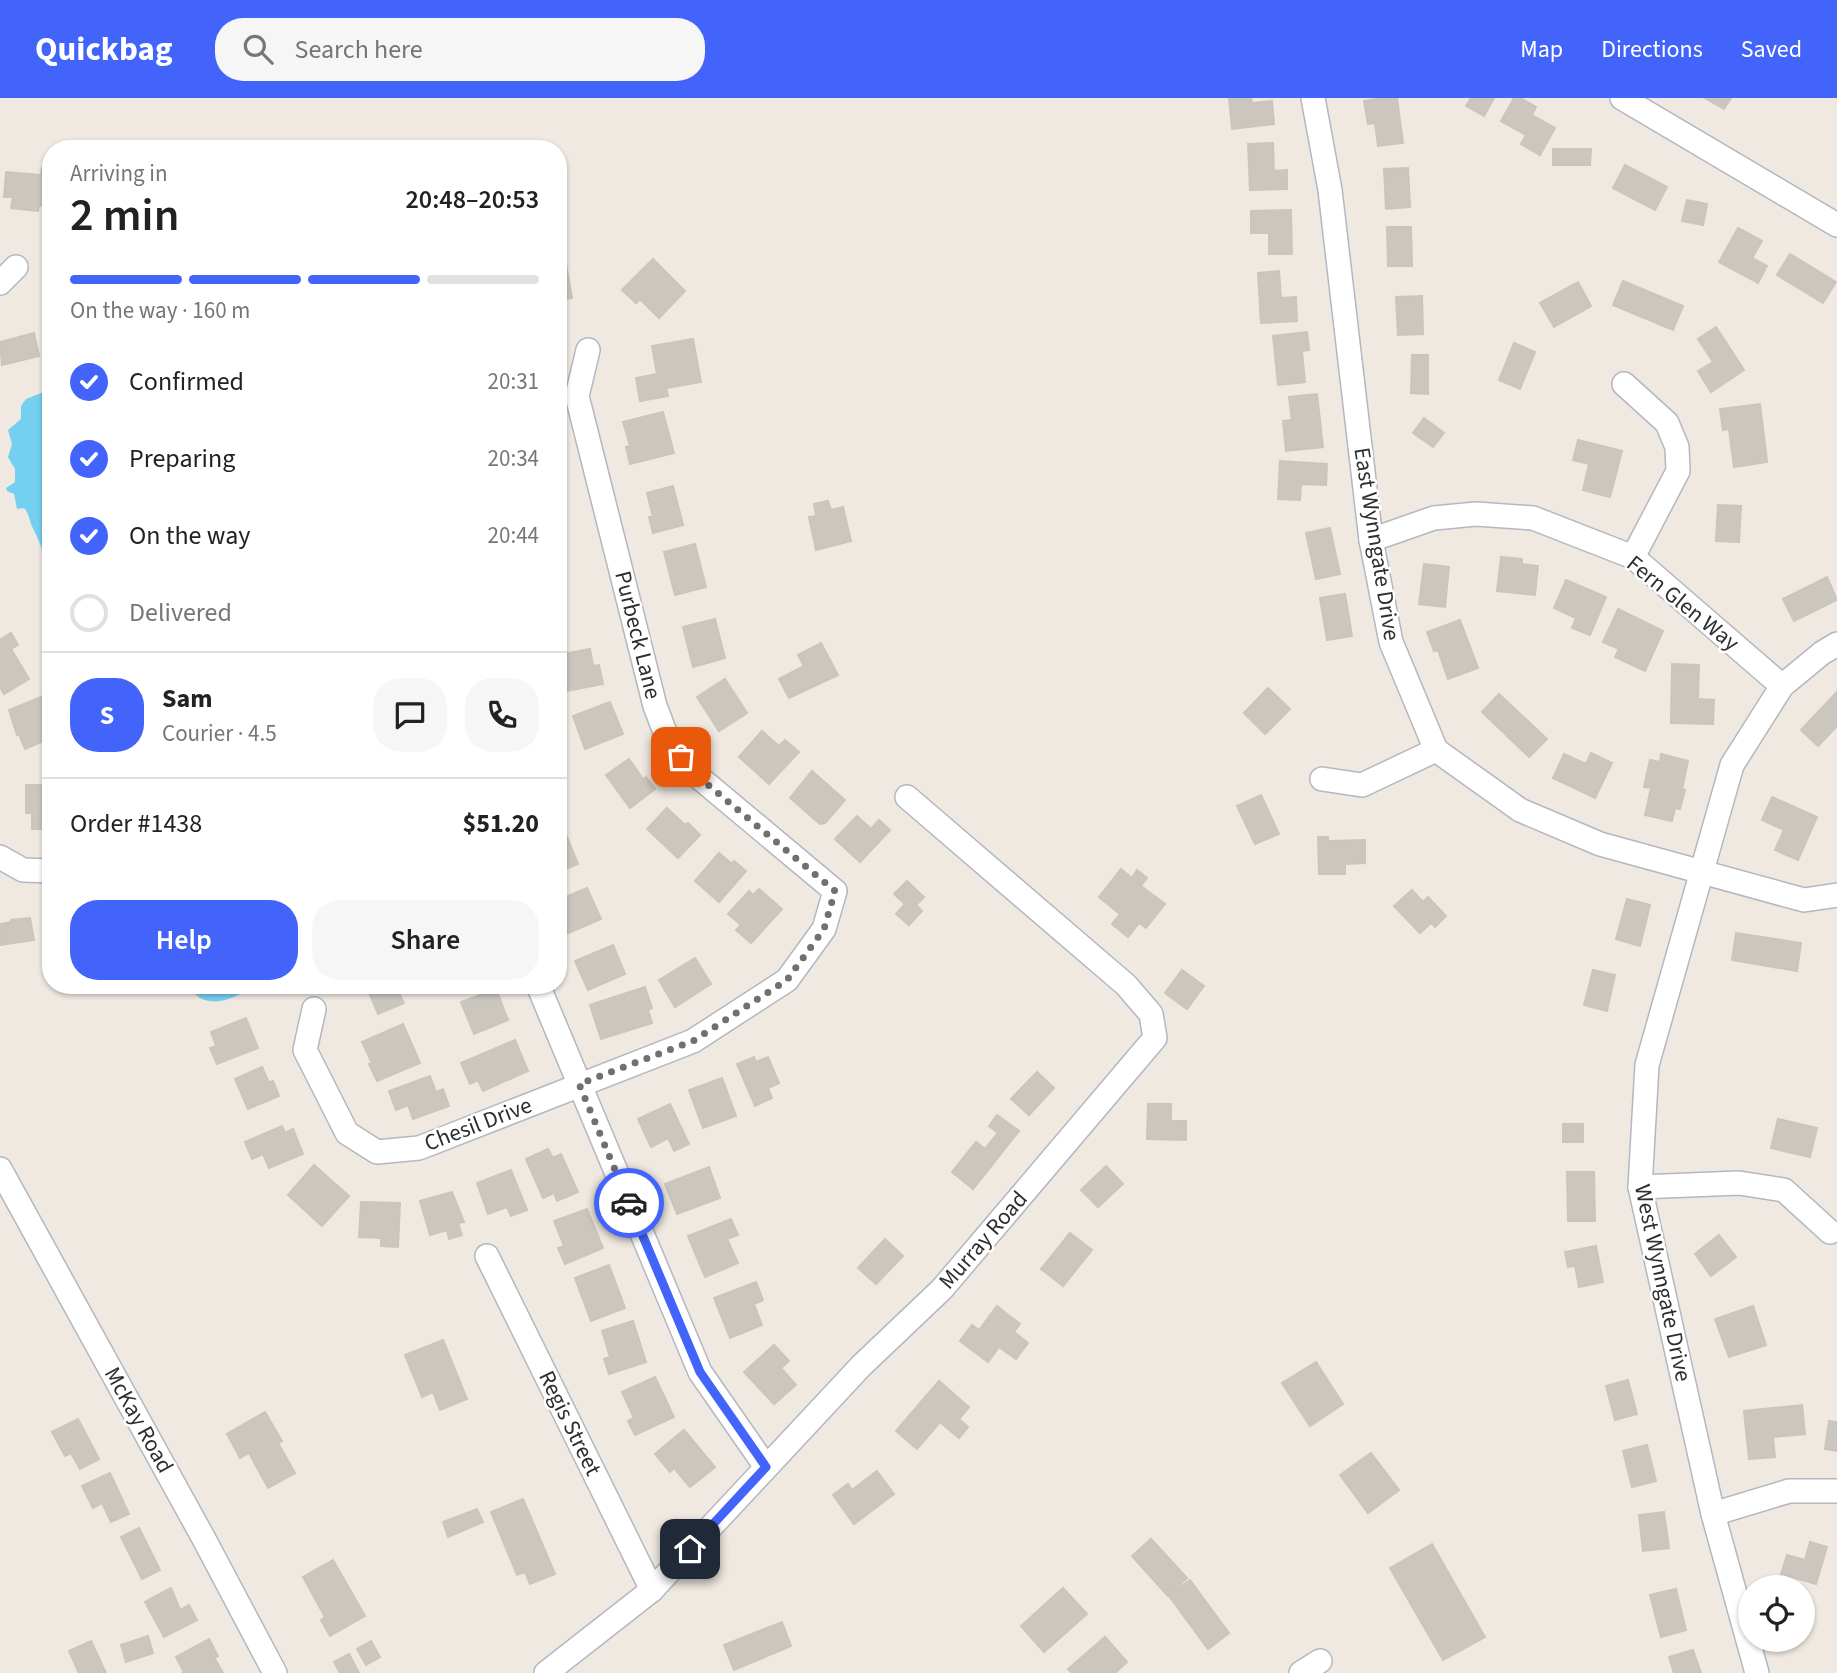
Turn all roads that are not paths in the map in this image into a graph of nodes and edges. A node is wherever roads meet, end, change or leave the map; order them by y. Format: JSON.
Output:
{"nodes":[{"id":1,"x":1313,"y":98,"type":"edge"},
{"id":2,"x":1622,"y":98,"type":"edge"},
{"id":3,"x":1837,"y":225,"type":"edge"},
{"id":4,"x":588,"y":350,"type":"dead end"},
{"id":5,"x":1624,"y":384,"type":"dead end"},
{"id":6,"x":1371,"y":540,"type":"junction"},
{"id":7,"x":1633,"y":557,"type":"junction"},
{"id":8,"x":1837,"y":644,"type":"edge"},
{"id":9,"x":1782,"y":686,"type":"junction"},
{"id":10,"x":1436,"y":750,"type":"junction"},
{"id":11,"x":1322,"y":779,"type":"dead end"},
{"id":12,"x":907,"y":797,"type":"dead end"},
{"id":13,"x":0,"y":857,"type":"edge"},
{"id":14,"x":1703,"y":870,"type":"junction"},
{"id":15,"x":42,"y":871,"type":"edge"},
{"id":16,"x":1837,"y":895,"type":"edge"},
{"id":17,"x":542,"y":994,"type":"edge"},
{"id":18,"x":314,"y":1009,"type":"dead end"},
{"id":19,"x":579,"y":1084,"type":"junction"},
{"id":20,"x":0,"y":1169,"type":"edge"},
{"id":21,"x":1640,"y":1187,"type":"junction"},
{"id":22,"x":1830,"y":1232,"type":"dead end"},
{"id":23,"x":487,"y":1256,"type":"dead end"},
{"id":24,"x":766,"y":1467,"type":"junction"},
{"id":25,"x":1837,"y":1491,"type":"edge"},
{"id":26,"x":1713,"y":1514,"type":"junction"},
{"id":27,"x":652,"y":1590,"type":"junction"},
{"id":28,"x":275,"y":1673,"type":"edge"},
{"id":29,"x":546,"y":1673,"type":"edge"},
{"id":30,"x":1757,"y":1673,"type":"edge"}],
"edges":[{"from":1,"to":6,"type":"street","name":"East Wynngate Drive"},
{"from":2,"to":3,"type":"street"},
{"from":4,"to":19,"type":"street","name":"Purbeck Lane"},
{"from":5,"to":7,"type":"street"},
{"from":6,"to":7,"type":"street","name":"Fern Glen Way"},
{"from":6,"to":10,"type":"street","name":"East Wynngate Drive"},
{"from":7,"to":9,"type":"street","name":"Fern Glen Way"},
{"from":8,"to":9,"type":"street","name":"West Wynngate Drive"},
{"from":9,"to":14,"type":"street","name":"West Wynngate Drive"},
{"from":10,"to":11,"type":"street"},
{"from":10,"to":14,"type":"street"},
{"from":12,"to":24,"type":"street","name":"Murray Road"},
{"from":13,"to":15,"type":"street"},
{"from":14,"to":16,"type":"street"},
{"from":14,"to":21,"type":"street","name":"West Wynngate Drive"},
{"from":17,"to":19,"type":"street"},
{"from":18,"to":19,"type":"street","name":"Chesil Drive"},
{"from":19,"to":24,"type":"street"},
{"from":20,"to":28,"type":"street","name":"McKay Road"},
{"from":21,"to":22,"type":"street"},
{"from":21,"to":26,"type":"street","name":"West Wynngate Drive"},
{"from":23,"to":27,"type":"street","name":"Regis Street"},
{"from":24,"to":27,"type":"street","name":"Murray Road"},
{"from":25,"to":26,"type":"street"},
{"from":26,"to":30,"type":"street","name":"West Wynngate Drive"},
{"from":27,"to":29,"type":"street","name":"Murray Road"}]}
